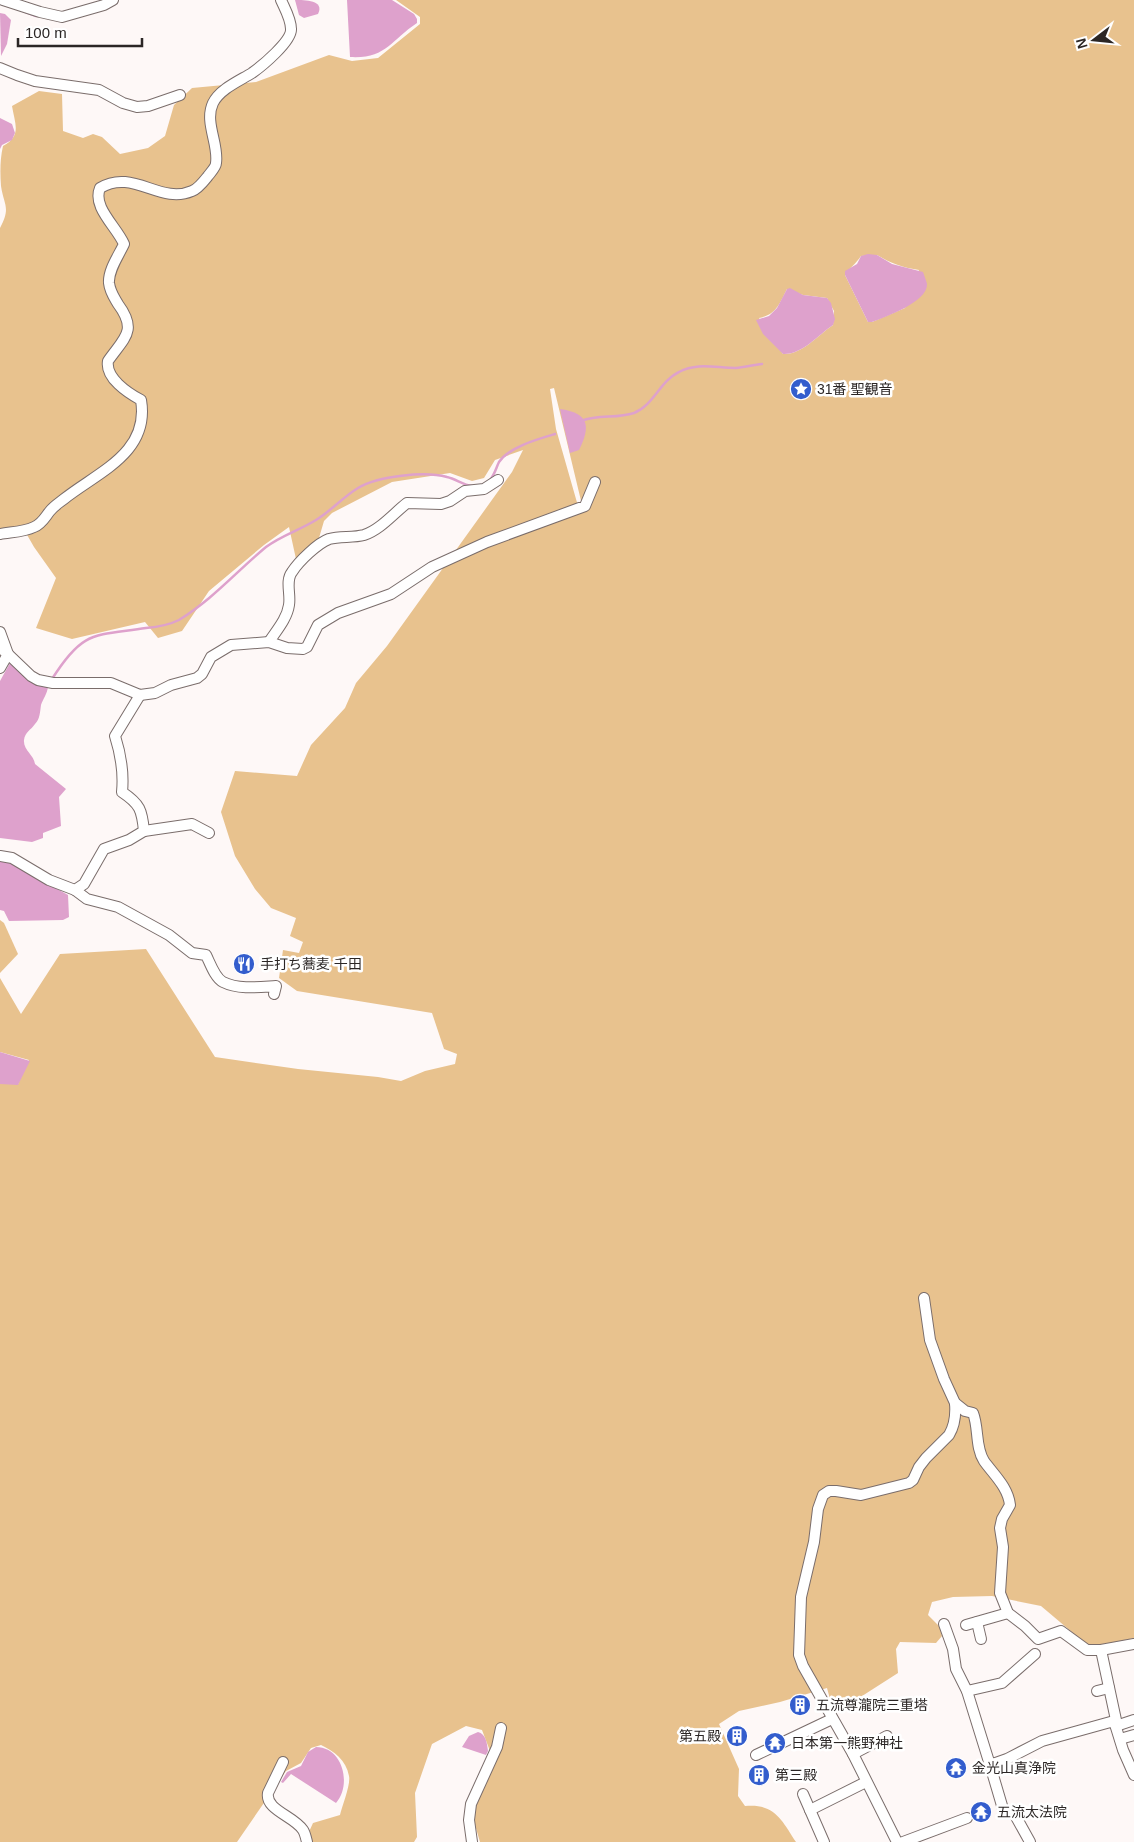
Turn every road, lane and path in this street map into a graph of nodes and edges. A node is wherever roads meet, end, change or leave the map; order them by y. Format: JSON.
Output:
{"nodes":[{"id":1,"x":3,"y":0,"type":"edge"},
{"id":2,"x":112,"y":0,"type":"edge"},
{"id":3,"x":281,"y":0,"type":"edge"},
{"id":4,"x":0,"y":68,"type":"edge"},
{"id":5,"x":180,"y":95,"type":"dead end"},
{"id":6,"x":498,"y":480,"type":"dead end"},
{"id":7,"x":594,"y":482,"type":"dead end"},
{"id":8,"x":0,"y":534,"type":"edge"},
{"id":9,"x":0,"y":632,"type":"edge"},
{"id":10,"x":269,"y":642,"type":"junction"},
{"id":11,"x":4,"y":651,"type":"edge"},
{"id":12,"x":0,"y":662,"type":"edge"},
{"id":13,"x":0,"y":668,"type":"edge"},
{"id":14,"x":140,"y":695,"type":"junction"},
{"id":15,"x":144,"y":831,"type":"junction"},
{"id":16,"x":209,"y":833,"type":"dead end"},
{"id":17,"x":0,"y":856,"type":"edge"},
{"id":18,"x":75,"y":890,"type":"junction"},
{"id":19,"x":274,"y":994,"type":"dead end"},
{"id":20,"x":924,"y":1298,"type":"dead end"},
{"id":21,"x":956,"y":1403,"type":"junction"},
{"id":22,"x":1008,"y":1613,"type":"junction"},
{"id":23,"x":977,"y":1622,"type":"junction"},
{"id":24,"x":944,"y":1624,"type":"dead end"},
{"id":25,"x":966,"y":1625,"type":"dead end"},
{"id":26,"x":981,"y":1639,"type":"dead end"},
{"id":27,"x":1134,"y":1644,"type":"edge"},
{"id":28,"x":1101,"y":1650,"type":"junction"},
{"id":29,"x":1036,"y":1654,"type":"dead end"},
{"id":30,"x":1109,"y":1688,"type":"junction"},
{"id":31,"x":967,"y":1691,"type":"junction"},
{"id":32,"x":1097,"y":1691,"type":"dead end"},
{"id":33,"x":832,"y":1719,"type":"junction"},
{"id":34,"x":1134,"y":1720,"type":"edge"},
{"id":35,"x":1115,"y":1723,"type":"junction"},
{"id":36,"x":501,"y":1728,"type":"dead end"},
{"id":37,"x":1134,"y":1735,"type":"edge"},
{"id":38,"x":887,"y":1736,"type":"dead end"},
{"id":39,"x":1120,"y":1739,"type":"junction"},
{"id":40,"x":756,"y":1754,"type":"dead end"},
{"id":41,"x":853,"y":1754,"type":"junction"},
{"id":42,"x":283,"y":1762,"type":"dead end"},
{"id":43,"x":990,"y":1765,"type":"junction"},
{"id":44,"x":1134,"y":1775,"type":"edge"},
{"id":45,"x":866,"y":1782,"type":"junction"},
{"id":46,"x":803,"y":1794,"type":"dead end"},
{"id":47,"x":810,"y":1810,"type":"junction"},
{"id":48,"x":967,"y":1818,"type":"dead end"},
{"id":49,"x":307,"y":1842,"type":"edge"},
{"id":50,"x":472,"y":1842,"type":"edge"},
{"id":51,"x":824,"y":1842,"type":"edge"},
{"id":52,"x":897,"y":1842,"type":"edge"},
{"id":53,"x":903,"y":1842,"type":"edge"},
{"id":54,"x":1030,"y":1842,"type":"edge"}],
"edges":[{"from":1,"to":2,"type":"street"},
{"from":3,"to":8,"type":"street"},
{"from":4,"to":5,"type":"street"},
{"from":6,"to":10,"type":"street"},
{"from":7,"to":10,"type":"street"},
{"from":9,"to":11,"type":"street"},
{"from":10,"to":14,"type":"street"},
{"from":11,"to":12,"type":"street"},
{"from":11,"to":13,"type":"street"},
{"from":11,"to":14,"type":"street"},
{"from":14,"to":15,"type":"street"},
{"from":15,"to":16,"type":"street"},
{"from":15,"to":18,"type":"street"},
{"from":17,"to":18,"type":"street"},
{"from":18,"to":19,"type":"street"},
{"from":20,"to":21,"type":"street"},
{"from":21,"to":22,"type":"street"},
{"from":21,"to":33,"type":"street"},
{"from":22,"to":23,"type":"street"},
{"from":22,"to":28,"type":"street"},
{"from":23,"to":25,"type":"street"},
{"from":23,"to":26,"type":"street"},
{"from":24,"to":31,"type":"street"},
{"from":27,"to":28,"type":"street"},
{"from":28,"to":30,"type":"street"},
{"from":29,"to":31,"type":"street"},
{"from":30,"to":32,"type":"street"},
{"from":30,"to":35,"type":"street"},
{"from":31,"to":43,"type":"street"},
{"from":33,"to":40,"type":"street"},
{"from":33,"to":41,"type":"street"},
{"from":34,"to":35,"type":"street"},
{"from":35,"to":39,"type":"street"},
{"from":35,"to":43,"type":"street"},
{"from":36,"to":50,"type":"street"},
{"from":37,"to":39,"type":"street"},
{"from":38,"to":41,"type":"street"},
{"from":39,"to":44,"type":"street"},
{"from":41,"to":45,"type":"street"},
{"from":42,"to":49,"type":"street"},
{"from":43,"to":54,"type":"street"},
{"from":45,"to":47,"type":"street"},
{"from":45,"to":52,"type":"street"},
{"from":46,"to":47,"type":"street"},
{"from":47,"to":51,"type":"street"},
{"from":48,"to":53,"type":"street"}]}
